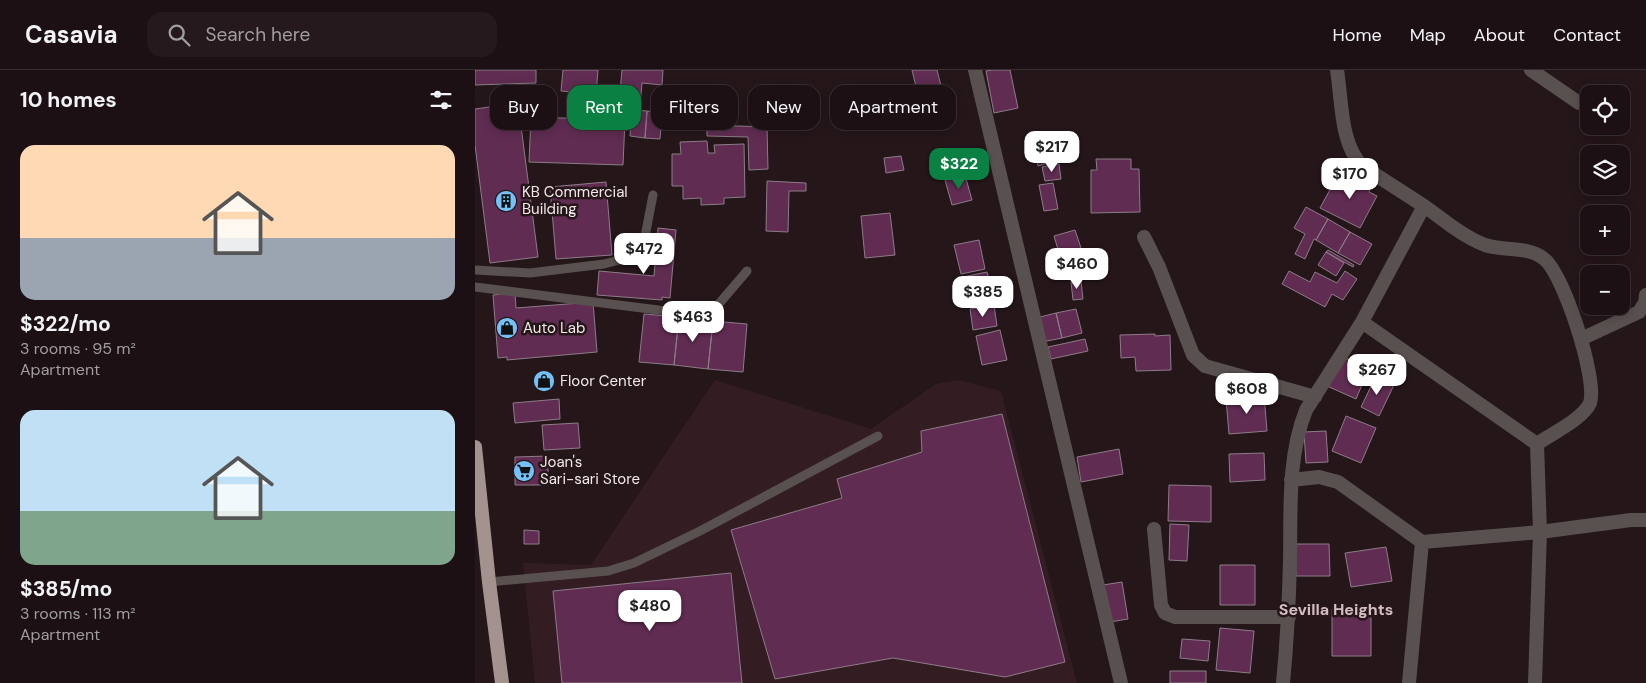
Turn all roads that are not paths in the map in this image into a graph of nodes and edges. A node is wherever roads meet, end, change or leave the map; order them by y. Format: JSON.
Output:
{"nodes":[{"id":1,"x":975,"y":70,"type":"edge"},
{"id":2,"x":1337,"y":70,"type":"edge"},
{"id":3,"x":1531,"y":70,"type":"edge"},
{"id":4,"x":1579,"y":103,"type":"dead end"},
{"id":5,"x":653,"y":195,"type":"dead end"},
{"id":6,"x":1424,"y":206,"type":"junction"},
{"id":7,"x":1144,"y":238,"type":"dead end"},
{"id":8,"x":475,"y":270,"type":"edge"},
{"id":9,"x":747,"y":271,"type":"dead end"},
{"id":10,"x":475,"y":287,"type":"edge"},
{"id":11,"x":1646,"y":295,"type":"edge"},
{"id":12,"x":1362,"y":322,"type":"junction"},
{"id":13,"x":1581,"y":340,"type":"junction"},
{"id":14,"x":1315,"y":397,"type":"junction"},
{"id":15,"x":878,"y":436,"type":"dead end"},
{"id":16,"x":1537,"y":444,"type":"junction"},
{"id":17,"x":475,"y":447,"type":"edge"},
{"id":18,"x":1291,"y":480,"type":"junction"},
{"id":19,"x":1646,"y":520,"type":"edge"},
{"id":20,"x":1154,"y":530,"type":"dead end"},
{"id":21,"x":1541,"y":532,"type":"junction"},
{"id":22,"x":1422,"y":542,"type":"junction"},
{"id":23,"x":489,"y":582,"type":"junction"},
{"id":24,"x":1289,"y":616,"type":"junction"},
{"id":25,"x":502,"y":683,"type":"edge"},
{"id":26,"x":1121,"y":683,"type":"edge"},
{"id":27,"x":1283,"y":683,"type":"edge"},
{"id":28,"x":1409,"y":683,"type":"edge"},
{"id":29,"x":1535,"y":683,"type":"edge"}],
"edges":[{"from":1,"to":26,"type":"street"},
{"from":2,"to":6,"type":"street"},
{"from":3,"to":4,"type":"street"},
{"from":5,"to":8,"type":"lane"},
{"from":6,"to":12,"type":"street"},
{"from":6,"to":13,"type":"street"},
{"from":7,"to":14,"type":"street"},
{"from":9,"to":10,"type":"lane"},
{"from":11,"to":13,"type":"street"},
{"from":12,"to":14,"type":"street"},
{"from":12,"to":16,"type":"street"},
{"from":13,"to":16,"type":"street"},
{"from":14,"to":18,"type":"street"},
{"from":15,"to":23,"type":"lane"},
{"from":16,"to":21,"type":"street"},
{"from":17,"to":23,"type":"highway"},
{"from":18,"to":22,"type":"street"},
{"from":18,"to":24,"type":"street"},
{"from":19,"to":21,"type":"street"},
{"from":20,"to":24,"type":"street"},
{"from":21,"to":22,"type":"street"},
{"from":21,"to":29,"type":"street"},
{"from":22,"to":28,"type":"street"},
{"from":23,"to":25,"type":"highway"},
{"from":24,"to":27,"type":"street"}]}
